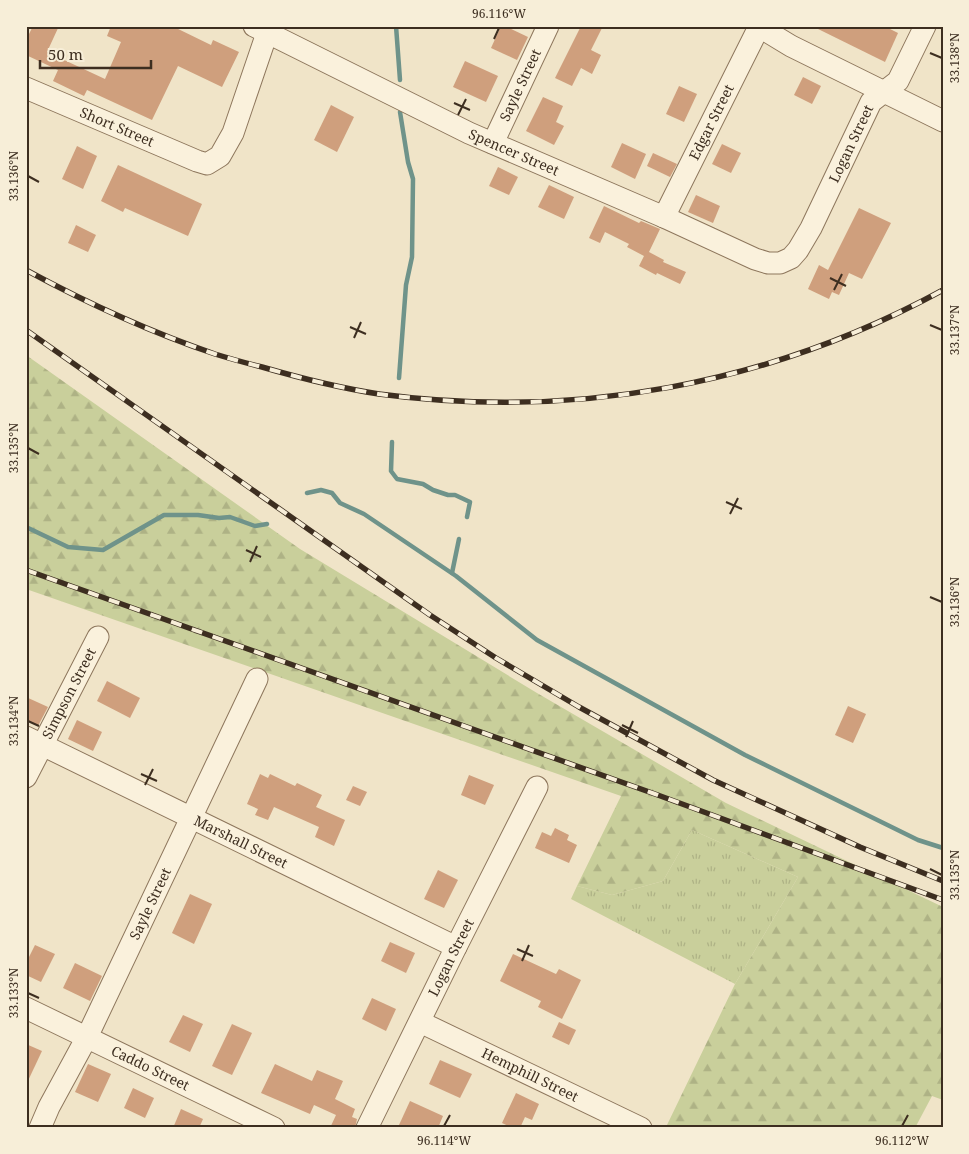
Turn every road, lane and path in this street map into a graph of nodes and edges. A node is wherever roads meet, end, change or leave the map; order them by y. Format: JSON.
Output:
{"nodes":[{"id":1,"x":548,"y":26,"type":"edge"},
{"id":2,"x":759,"y":26,"type":"edge"},
{"id":3,"x":925,"y":26,"type":"edge"},
{"id":4,"x":260,"y":29,"type":"edge"},
{"id":5,"x":26,"y":88,"type":"edge"},
{"id":6,"x":885,"y":93,"type":"junction"},
{"id":7,"x":943,"y":121,"type":"edge"},
{"id":8,"x":493,"y":144,"type":"junction"},
{"id":9,"x":664,"y":217,"type":"junction"},
{"id":10,"x":780,"y":263,"type":"joint"},
{"id":11,"x":98,"y":638,"type":"dead end"},
{"id":12,"x":257,"y":679,"type":"dead end"},
{"id":13,"x":34,"y":741,"type":"edge"},
{"id":14,"x":26,"y":778,"type":"edge"},
{"id":15,"x":537,"y":787,"type":"dead end"},
{"id":16,"x":190,"y":817,"type":"junction"},
{"id":17,"x":456,"y":947,"type":"junction"},
{"id":18,"x":26,"y":1008,"type":"edge"},
{"id":19,"x":420,"y":1022,"type":"junction"},
{"id":20,"x":87,"y":1037,"type":"junction"},
{"id":21,"x":40,"y":1128,"type":"edge"},
{"id":22,"x":274,"y":1128,"type":"edge"},
{"id":23,"x":367,"y":1128,"type":"edge"},
{"id":24,"x":641,"y":1128,"type":"edge"}],
"edges":[{"from":1,"to":8,"type":"street","name":"Sayle Street"},
{"from":2,"to":6,"type":"street"},
{"from":2,"to":9,"type":"street","name":"Edgar Street"},
{"from":3,"to":6,"type":"street","name":"Logan Street"},
{"from":4,"to":5,"type":"street","name":"Short Street"},
{"from":4,"to":8,"type":"street","name":"Spencer Street"},
{"from":6,"to":7,"type":"street"},
{"from":6,"to":10,"type":"street","name":"Logan Street"},
{"from":8,"to":9,"type":"street","name":"Spencer Street"},
{"from":9,"to":10,"type":"street","name":"Spencer Street"},
{"from":11,"to":13,"type":"street","name":"Simpson Street"},
{"from":12,"to":16,"type":"street","name":"Sayle Street"},
{"from":13,"to":14,"type":"street","name":"Simpson Street"},
{"from":13,"to":16,"type":"street","name":"Marshall Street"},
{"from":15,"to":17,"type":"street","name":"Logan Street"},
{"from":16,"to":17,"type":"street","name":"Marshall Street"},
{"from":16,"to":20,"type":"street","name":"Sayle Street"},
{"from":17,"to":19,"type":"street","name":"Logan Street"},
{"from":18,"to":20,"type":"street","name":"Caddo Street"},
{"from":19,"to":23,"type":"street","name":"Logan Street"},
{"from":19,"to":24,"type":"street","name":"Hemphill Street"},
{"from":20,"to":21,"type":"street","name":"Sayle Street"},
{"from":20,"to":22,"type":"street","name":"Caddo Street"}]}
